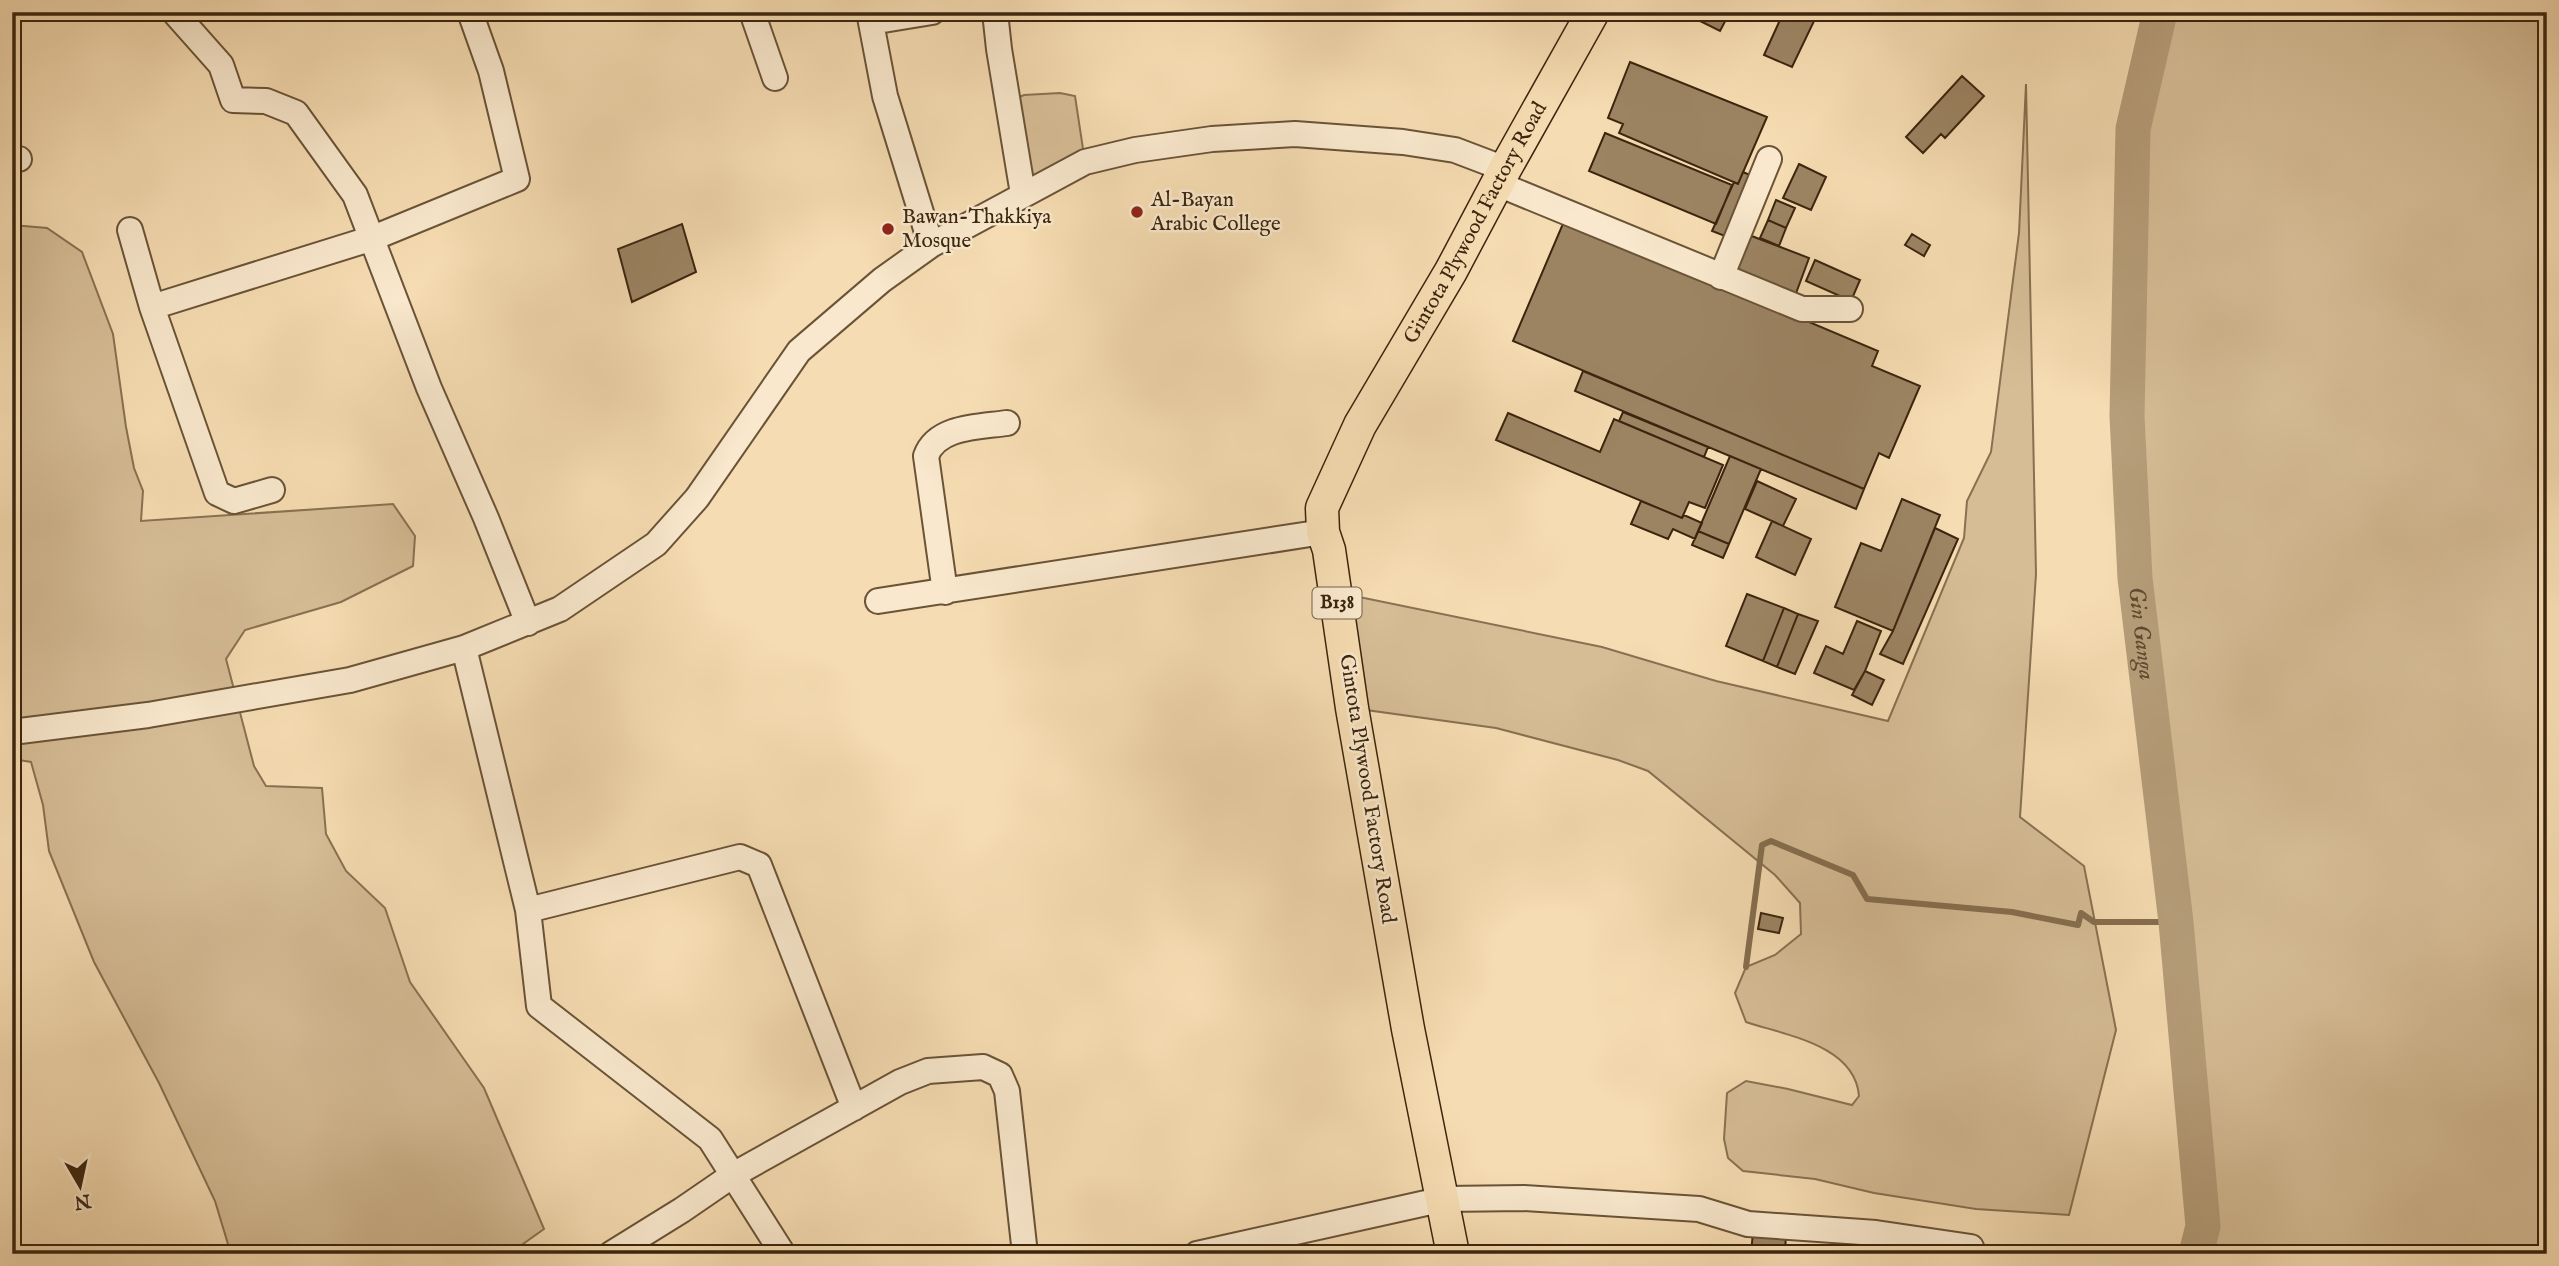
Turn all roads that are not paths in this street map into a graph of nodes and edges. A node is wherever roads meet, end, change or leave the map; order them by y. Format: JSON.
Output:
{"nodes":[{"id":1,"x":174,"y":12,"type":"edge"},
{"id":2,"x":470,"y":12,"type":"edge"},
{"id":3,"x":752,"y":12,"type":"edge"},
{"id":4,"x":932,"y":12,"type":"edge"},
{"id":5,"x":995,"y":12,"type":"edge"},
{"id":6,"x":1592,"y":12,"type":"edge"},
{"id":7,"x":870,"y":17,"type":"edge"},
{"id":8,"x":775,"y":78,"type":"dead end"},
{"id":9,"x":1769,"y":159,"type":"dead end"},
{"id":10,"x":1501,"y":176,"type":"junction"},
{"id":11,"x":1023,"y":194,"type":"junction"},
{"id":12,"x":130,"y":230,"type":"dead end"},
{"id":13,"x":373,"y":238,"type":"junction"},
{"id":14,"x":931,"y":244,"type":"junction"},
{"id":15,"x":1721,"y":277,"type":"junction"},
{"id":16,"x":152,"y":307,"type":"junction"},
{"id":17,"x":1850,"y":309,"type":"dead end"},
{"id":18,"x":1007,"y":423,"type":"dead end"},
{"id":19,"x":272,"y":490,"type":"dead end"},
{"id":20,"x":1323,"y":532,"type":"junction"},
{"id":21,"x":945,"y":592,"type":"junction"},
{"id":22,"x":878,"y":601,"type":"dead end"},
{"id":23,"x":528,"y":623,"type":"junction"},
{"id":24,"x":464,"y":648,"type":"junction"},
{"id":25,"x":12,"y":732,"type":"edge"},
{"id":26,"x":528,"y":910,"type":"junction"},
{"id":27,"x":854,"y":1108,"type":"junction"},
{"id":28,"x":733,"y":1174,"type":"junction"},
{"id":29,"x":1444,"y":1199,"type":"junction"},
{"id":30,"x":1971,"y":1247,"type":"dead end"},
{"id":31,"x":611,"y":1254,"type":"edge"},
{"id":32,"x":783,"y":1254,"type":"edge"},
{"id":33,"x":1025,"y":1254,"type":"edge"},
{"id":34,"x":1197,"y":1254,"type":"edge"},
{"id":35,"x":1453,"y":1254,"type":"edge"}],
"edges":[{"from":1,"to":13,"type":"street"},
{"from":2,"to":13,"type":"street"},
{"from":3,"to":8,"type":"street"},
{"from":4,"to":7,"type":"street"},
{"from":5,"to":11,"type":"street"},
{"from":6,"to":10,"type":"main road","name":"Gintota Plywood Factory Road","number":"B138"},
{"from":7,"to":14,"type":"street"},
{"from":9,"to":15,"type":"street"},
{"from":10,"to":11,"type":"street"},
{"from":10,"to":15,"type":"street"},
{"from":10,"to":20,"type":"main road","name":"Gintota Plywood Factory Road","number":"B138"},
{"from":11,"to":14,"type":"street"},
{"from":12,"to":16,"type":"street"},
{"from":13,"to":16,"type":"street"},
{"from":13,"to":23,"type":"street"},
{"from":14,"to":23,"type":"street"},
{"from":15,"to":17,"type":"street"},
{"from":16,"to":19,"type":"street"},
{"from":18,"to":21,"type":"street"},
{"from":20,"to":21,"type":"street"},
{"from":20,"to":29,"type":"main road","name":"Gintota Plywood Factory Road","number":"B138"},
{"from":21,"to":22,"type":"street"},
{"from":23,"to":24,"type":"street"},
{"from":24,"to":25,"type":"street"},
{"from":24,"to":26,"type":"street"},
{"from":26,"to":27,"type":"street"},
{"from":26,"to":28,"type":"street"},
{"from":27,"to":28,"type":"street"},
{"from":27,"to":33,"type":"street"},
{"from":28,"to":31,"type":"street"},
{"from":28,"to":32,"type":"street"},
{"from":29,"to":30,"type":"street"},
{"from":29,"to":34,"type":"street"},
{"from":29,"to":35,"type":"main road","name":"Gintota Plywood Factory Road","number":"B138"}]}
